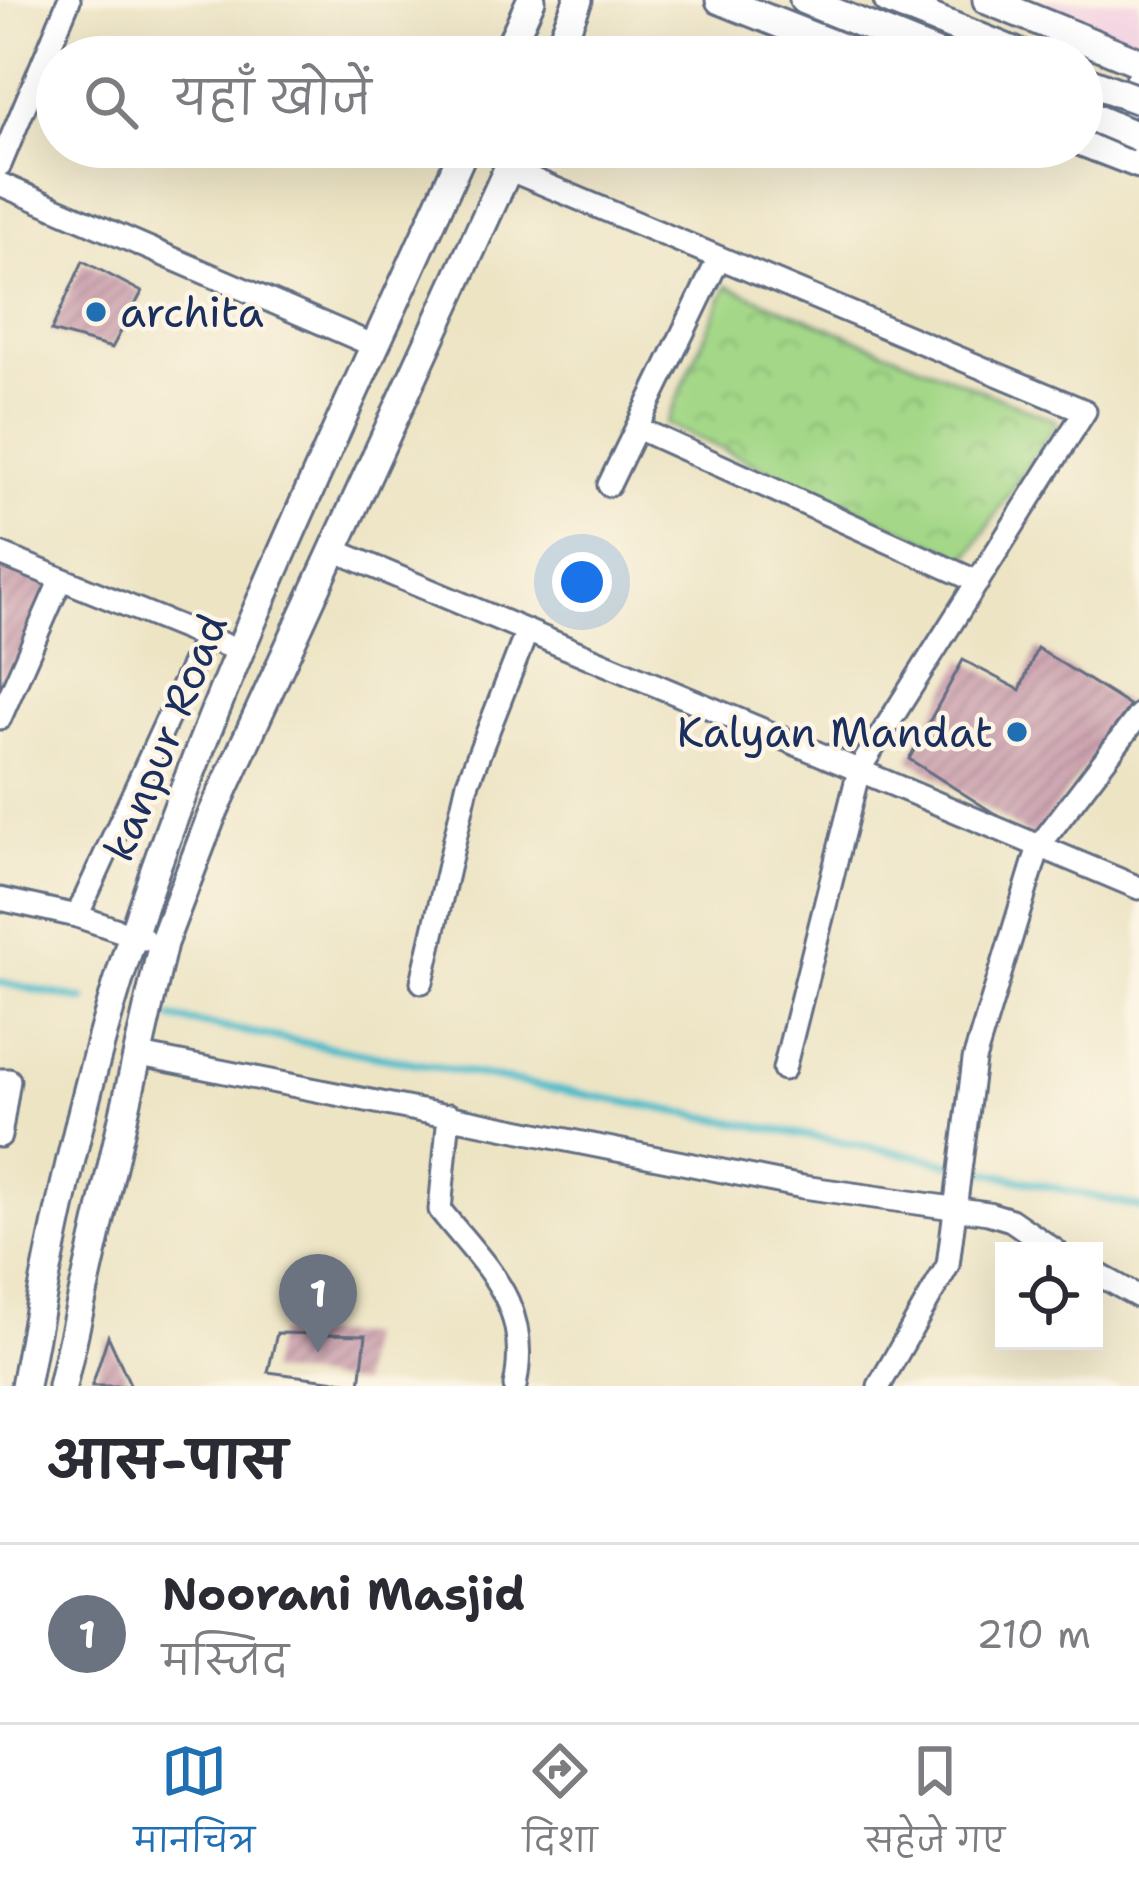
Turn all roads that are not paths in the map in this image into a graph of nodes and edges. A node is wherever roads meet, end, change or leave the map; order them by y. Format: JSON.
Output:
{"nodes":[{"id":1,"x":69,"y":0,"type":"edge"},
{"id":2,"x":531,"y":0,"type":"edge"},
{"id":3,"x":578,"y":0,"type":"edge"},
{"id":4,"x":720,"y":0,"type":"edge"},
{"id":5,"x":804,"y":0,"type":"edge"},
{"id":6,"x":887,"y":0,"type":"edge"},
{"id":7,"x":987,"y":0,"type":"edge"},
{"id":8,"x":54,"y":36,"type":"edge"},
{"id":9,"x":515,"y":36,"type":"edge"},
{"id":10,"x":564,"y":36,"type":"edge"},
{"id":11,"x":812,"y":36,"type":"edge"},
{"id":12,"x":892,"y":36,"type":"edge"},
{"id":13,"x":976,"y":36,"type":"edge"},
{"id":14,"x":1075,"y":36,"type":"edge"},
{"id":15,"x":1103,"y":47,"type":"edge"},
{"id":16,"x":1139,"y":62,"type":"edge"},
{"id":17,"x":36,"y":79,"type":"edge"},
{"id":18,"x":1139,"y":82,"type":"edge"},
{"id":19,"x":1103,"y":87,"type":"edge"},
{"id":20,"x":1139,"y":100,"type":"edge"},
{"id":21,"x":1103,"y":128,"type":"edge"},
{"id":22,"x":1103,"y":128,"type":"edge"},
{"id":23,"x":1103,"y":147,"type":"edge"},
{"id":24,"x":1137,"y":152,"type":"edge"},
{"id":25,"x":0,"y":165,"type":"edge"},
{"id":26,"x":457,"y":168,"type":"edge"},
{"id":27,"x":508,"y":168,"type":"edge"},
{"id":28,"x":534,"y":168,"type":"edge"},
{"id":29,"x":0,"y":184,"type":"edge"},
{"id":30,"x":719,"y":257,"type":"junction"},
{"id":31,"x":377,"y":347,"type":"junction"},
{"id":32,"x":637,"y":428,"type":"junction"},
{"id":33,"x":609,"y":485,"type":"dead end"},
{"id":34,"x":334,"y":550,"type":"junction"},
{"id":35,"x":0,"y":554,"type":"edge"},
{"id":36,"x":281,"y":562,"type":"junction"},
{"id":37,"x":62,"y":579,"type":"junction"},
{"id":38,"x":320,"y":579,"type":"junction"},
{"id":39,"x":978,"y":581,"type":"junction"},
{"id":40,"x":527,"y":631,"type":"junction"},
{"id":41,"x":205,"y":637,"type":"junction"},
{"id":42,"x":242,"y":652,"type":"junction"},
{"id":43,"x":1139,"y":715,"type":"edge"},
{"id":44,"x":0,"y":718,"type":"edge"},
{"id":45,"x":859,"y":770,"type":"junction"},
{"id":46,"x":1040,"y":846,"type":"junction"},
{"id":47,"x":1139,"y":888,"type":"edge"},
{"id":48,"x":0,"y":899,"type":"edge"},
{"id":49,"x":77,"y":916,"type":"junction"},
{"id":50,"x":132,"y":936,"type":"junction"},
{"id":51,"x":163,"y":943,"type":"junction"},
{"id":52,"x":422,"y":982,"type":"dead end"},
{"id":53,"x":135,"y":1054,"type":"junction"},
{"id":54,"x":784,"y":1069,"type":"dead end"},
{"id":55,"x":0,"y":1080,"type":"edge"},
{"id":56,"x":449,"y":1115,"type":"junction"},
{"id":57,"x":0,"y":1136,"type":"edge"},
{"id":58,"x":956,"y":1205,"type":"junction"},
{"id":59,"x":1043,"y":1242,"type":"edge"},
{"id":60,"x":1103,"y":1277,"type":"edge"},
{"id":61,"x":1139,"y":1297,"type":"edge"},
{"id":62,"x":25,"y":1386,"type":"edge"},
{"id":63,"x":62,"y":1386,"type":"edge"},
{"id":64,"x":514,"y":1386,"type":"edge"},
{"id":65,"x":879,"y":1386,"type":"edge"}],
"edges":[{"from":1,"to":8,"type":"street"},
{"from":2,"to":9,"type":"street"},
{"from":3,"to":10,"type":"street"},
{"from":4,"to":11,"type":"street"},
{"from":5,"to":12,"type":"street"},
{"from":6,"to":13,"type":"street"},
{"from":7,"to":14,"type":"street"},
{"from":15,"to":16,"type":"street"},
{"from":17,"to":25,"type":"street"},
{"from":18,"to":21,"type":"street"},
{"from":19,"to":20,"type":"street","bridge":true},
{"from":22,"to":24,"type":"street","bridge":true},
{"from":23,"to":24,"type":"street"},
{"from":26,"to":31,"type":"street","name":"kanpur Road"},
{"from":27,"to":34,"type":"street"},
{"from":28,"to":30,"type":"street"},
{"from":29,"to":31,"type":"street"},
{"from":30,"to":32,"type":"street"},
{"from":30,"to":39,"type":"street"},
{"from":31,"to":36,"type":"street","name":"kanpur Road"},
{"from":32,"to":33,"type":"street"},
{"from":32,"to":39,"type":"street"},
{"from":34,"to":38,"type":"street"},
{"from":34,"to":40,"type":"street"},
{"from":35,"to":37,"type":"street"},
{"from":36,"to":38,"type":"street"},
{"from":36,"to":42,"type":"street","name":"kanpur Road"},
{"from":37,"to":41,"type":"street"},
{"from":37,"to":44,"type":"street"},
{"from":38,"to":51,"type":"street"},
{"from":39,"to":45,"type":"street"},
{"from":40,"to":45,"type":"street"},
{"from":40,"to":52,"type":"street"},
{"from":41,"to":42,"type":"street"},
{"from":41,"to":49,"type":"street"},
{"from":42,"to":50,"type":"street","name":"kanpur Road"},
{"from":43,"to":46,"type":"street"},
{"from":45,"to":46,"type":"street"},
{"from":45,"to":54,"type":"street"},
{"from":46,"to":47,"type":"street"},
{"from":46,"to":58,"type":"street"},
{"from":48,"to":49,"type":"street"},
{"from":49,"to":50,"type":"street"},
{"from":50,"to":51,"type":"street"},
{"from":50,"to":62,"type":"street","name":"kanpur Road"},
{"from":51,"to":53,"type":"street"},
{"from":53,"to":56,"type":"street"},
{"from":53,"to":63,"type":"street"},
{"from":55,"to":57,"type":"street"},
{"from":56,"to":58,"type":"street"},
{"from":56,"to":64,"type":"street"},
{"from":58,"to":59,"type":"street"},
{"from":58,"to":65,"type":"street"},
{"from":60,"to":61,"type":"street"}]}
